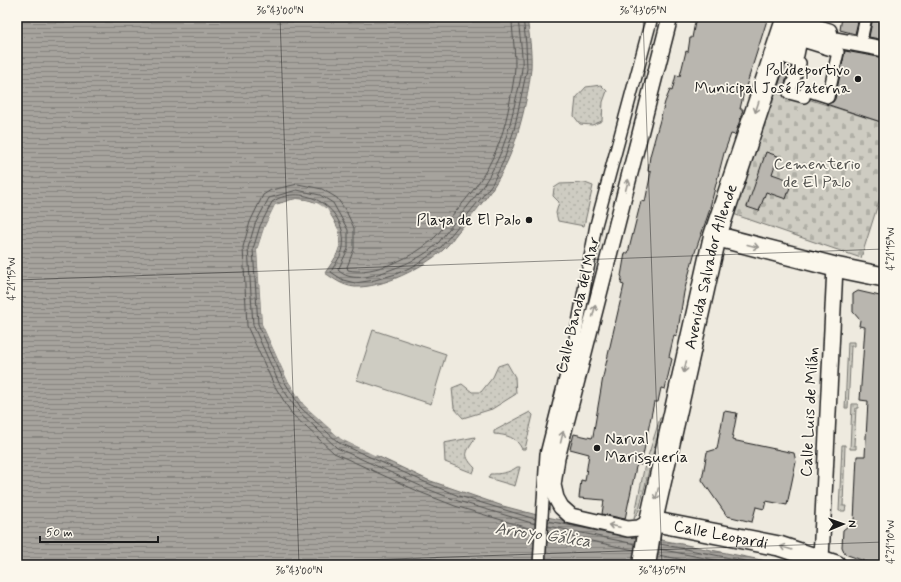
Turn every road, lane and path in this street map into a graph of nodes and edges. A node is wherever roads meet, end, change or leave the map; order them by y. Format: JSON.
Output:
{"nodes":[{"id":1,"x":652,"y":17,"type":"edge"},
{"id":2,"x":670,"y":17,"type":"edge"},
{"id":3,"x":866,"y":17,"type":"edge"},
{"id":4,"x":786,"y":22,"type":"edge"},
{"id":5,"x":862,"y":36,"type":"dead end"},
{"id":6,"x":884,"y":50,"type":"edge"},
{"id":7,"x":798,"y":55,"type":"joint"},
{"id":8,"x":715,"y":236,"type":"junction"},
{"id":9,"x":835,"y":267,"type":"junction"},
{"id":10,"x":884,"y":277,"type":"edge"},
{"id":11,"x":651,"y":521,"type":"junction"},
{"id":12,"x":828,"y":562,"type":"edge"},
{"id":13,"x":539,"y":565,"type":"edge"},
{"id":14,"x":644,"y":565,"type":"edge"}],
"edges":[{"from":1,"to":13,"type":"street","name":"Calle Banda del Mar"},
{"from":11,"to":2,"type":"street","name":"Calle Banda del Mar","one_way":true},
{"from":3,"to":5,"type":"street"},
{"from":4,"to":6,"type":"street"},
{"from":4,"to":8,"type":"main road","name":"Avenida Salvador Allende","one_way":true},
{"from":7,"to":7,"type":"street"},
{"from":8,"to":9,"type":"street","one_way":true},
{"from":8,"to":11,"type":"main road","name":"Avenida Salvador Allende","one_way":true},
{"from":9,"to":10,"type":"street"},
{"from":9,"to":12,"type":"street","name":"Calle Luis de Milán"},
{"from":12,"to":11,"type":"street","name":"Calle Leopardi","one_way":true},
{"from":11,"to":14,"type":"main road","name":"Avenida Salvador Allende"}]}
